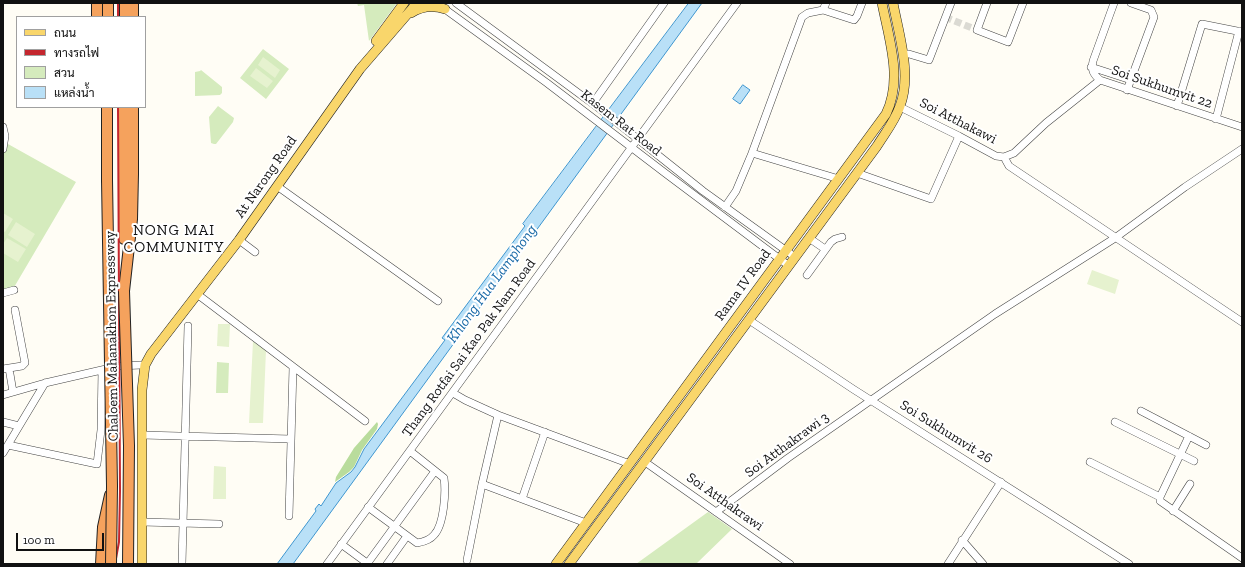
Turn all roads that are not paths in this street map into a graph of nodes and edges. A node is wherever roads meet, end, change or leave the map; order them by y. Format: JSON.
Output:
{"nodes":[{"id":1,"x":97,"y":3,"type":"edge"},
{"id":2,"x":108,"y":3,"type":"edge"},
{"id":3,"x":124,"y":3,"type":"edge"},
{"id":4,"x":133,"y":3,"type":"edge"},
{"id":5,"x":417,"y":3,"type":"edge"},
{"id":6,"x":437,"y":3,"type":"edge"},
{"id":7,"x":456,"y":3,"type":"edge"},
{"id":8,"x":737,"y":3,"type":"edge"},
{"id":9,"x":826,"y":3,"type":"edge"},
{"id":10,"x":862,"y":3,"type":"edge"},
{"id":11,"x":882,"y":3,"type":"edge"},
{"id":12,"x":893,"y":3,"type":"edge"},
{"id":13,"x":951,"y":3,"type":"edge"},
{"id":14,"x":987,"y":3,"type":"edge"},
{"id":15,"x":1023,"y":3,"type":"edge"},
{"id":16,"x":1114,"y":3,"type":"edge"},
{"id":17,"x":1131,"y":3,"type":"edge"},
{"id":18,"x":402,"y":4,"type":"edge"},
{"id":19,"x":660,"y":4,"type":"edge"},
{"id":20,"x":445,"y":9,"type":"junction"},
{"id":21,"x":823,"y":10,"type":"junction"},
{"id":22,"x":407,"y":15,"type":"junction"},
{"id":23,"x":97,"y":16,"type":"edge"},
{"id":24,"x":108,"y":16,"type":"edge"},
{"id":25,"x":124,"y":16,"type":"edge"},
{"id":26,"x":133,"y":16,"type":"edge"},
{"id":27,"x":1241,"y":32,"type":"edge"},
{"id":28,"x":903,"y":54,"type":"junction"},
{"id":29,"x":538,"y":64,"type":"junction"},
{"id":30,"x":1091,"y":67,"type":"junction"},
{"id":31,"x":532,"y":72,"type":"junction"},
{"id":32,"x":1100,"y":80,"type":"junction"},
{"id":33,"x":1131,"y":80,"type":"junction"},
{"id":34,"x":1127,"y":90,"type":"junction"},
{"id":35,"x":592,"y":103,"type":"junction"},
{"id":36,"x":1176,"y":106,"type":"junction"},
{"id":37,"x":900,"y":107,"type":"junction"},
{"id":38,"x":102,"y":108,"type":"edge"},
{"id":39,"x":107,"y":108,"type":"edge"},
{"id":40,"x":124,"y":108,"type":"edge"},
{"id":41,"x":133,"y":108,"type":"edge"},
{"id":42,"x":1216,"y":119,"type":"junction"},
{"id":43,"x":3,"y":127,"type":"edge"},
{"id":44,"x":1242,"y":127,"type":"edge"},
{"id":45,"x":959,"y":136,"type":"junction"},
{"id":46,"x":637,"y":138,"type":"junction"},
{"id":47,"x":631,"y":147,"type":"junction"},
{"id":48,"x":3,"y":149,"type":"edge"},
{"id":49,"x":1242,"y":149,"type":"edge"},
{"id":50,"x":752,"y":153,"type":"junction"},
{"id":51,"x":107,"y":154,"type":"junction"},
{"id":52,"x":1004,"y":157,"type":"junction"},
{"id":53,"x":856,"y":173,"type":"junction"},
{"id":54,"x":839,"y":179,"type":"junction"},
{"id":55,"x":277,"y":186,"type":"junction"},
{"id":56,"x":703,"y":191,"type":"junction"},
{"id":57,"x":698,"y":198,"type":"junction"},
{"id":58,"x":726,"y":208,"type":"junction"},
{"id":59,"x":842,"y":237,"type":"dead end"},
{"id":60,"x":809,"y":238,"type":"junction"},
{"id":61,"x":1115,"y":238,"type":"junction"},
{"id":62,"x":239,"y":240,"type":"junction"},
{"id":63,"x":825,"y":249,"type":"junction"},
{"id":64,"x":786,"y":250,"type":"junction"},
{"id":65,"x":255,"y":252,"type":"dead end"},
{"id":66,"x":795,"y":257,"type":"junction"},
{"id":67,"x":780,"y":259,"type":"junction"},
{"id":68,"x":789,"y":266,"type":"junction"},
{"id":69,"x":807,"y":275,"type":"dead end"},
{"id":70,"x":14,"y":290,"type":"dead end"},
{"id":71,"x":124,"y":291,"type":"junction"},
{"id":72,"x":3,"y":293,"type":"edge"},
{"id":73,"x":197,"y":294,"type":"junction"},
{"id":74,"x":438,"y":300,"type":"dead end"},
{"id":75,"x":15,"y":310,"type":"dead end"},
{"id":76,"x":749,"y":320,"type":"junction"},
{"id":77,"x":1242,"y":322,"type":"edge"},
{"id":78,"x":188,"y":326,"type":"dead end"},
{"id":79,"x":143,"y":365,"type":"junction"},
{"id":80,"x":293,"y":367,"type":"junction"},
{"id":81,"x":6,"y":369,"type":"edge"},
{"id":82,"x":102,"y":370,"type":"junction"},
{"id":83,"x":45,"y":383,"type":"junction"},
{"id":84,"x":13,"y":392,"type":"junction"},
{"id":85,"x":453,"y":393,"type":"junction"},
{"id":86,"x":3,"y":395,"type":"edge"},
{"id":87,"x":872,"y":400,"type":"junction"},
{"id":88,"x":1141,"y":411,"type":"dead end"},
{"id":89,"x":498,"y":415,"type":"junction"},
{"id":90,"x":365,"y":421,"type":"dead end"},
{"id":91,"x":3,"y":422,"type":"edge"},
{"id":92,"x":1115,"y":422,"type":"dead end"},
{"id":93,"x":19,"y":426,"type":"junction"},
{"id":94,"x":546,"y":432,"type":"junction"},
{"id":95,"x":142,"y":435,"type":"junction"},
{"id":96,"x":186,"y":436,"type":"junction"},
{"id":97,"x":1189,"y":436,"type":"junction"},
{"id":98,"x":291,"y":439,"type":"junction"},
{"id":99,"x":8,"y":445,"type":"junction"},
{"id":100,"x":1206,"y":445,"type":"dead end"},
{"id":101,"x":410,"y":451,"type":"junction"},
{"id":102,"x":3,"y":453,"type":"edge"},
{"id":103,"x":1180,"y":454,"type":"junction"},
{"id":104,"x":636,"y":455,"type":"junction"},
{"id":105,"x":1194,"y":461,"type":"dead end"},
{"id":106,"x":644,"y":462,"type":"junction"},
{"id":107,"x":1090,"y":462,"type":"dead end"},
{"id":108,"x":630,"y":464,"type":"junction"},
{"id":109,"x":435,"y":471,"type":"junction"},
{"id":110,"x":1001,"y":482,"type":"junction"},
{"id":111,"x":482,"y":484,"type":"junction"},
{"id":112,"x":1190,"y":484,"type":"dead end"},
{"id":113,"x":112,"y":486,"type":"junction"},
{"id":114,"x":1160,"y":497,"type":"junction"},
{"id":115,"x":522,"y":499,"type":"junction"},
{"id":116,"x":368,"y":507,"type":"junction"},
{"id":117,"x":1173,"y":511,"type":"junction"},
{"id":118,"x":716,"y":512,"type":"junction"},
{"id":119,"x":289,"y":516,"type":"dead end"},
{"id":120,"x":140,"y":522,"type":"junction"},
{"id":121,"x":183,"y":523,"type":"junction"},
{"id":122,"x":586,"y":523,"type":"junction"},
{"id":123,"x":219,"y":524,"type":"dead end"},
{"id":124,"x":395,"y":526,"type":"junction"},
{"id":125,"x":407,"y":536,"type":"junction"},
{"id":126,"x":962,"y":540,"type":"junction"},
{"id":127,"x":342,"y":544,"type":"junction"},
{"id":128,"x":1242,"y":558,"type":"edge"},
{"id":129,"x":467,"y":560,"type":"dead end"},
{"id":130,"x":101,"y":564,"type":"edge"},
{"id":131,"x":111,"y":564,"type":"edge"},
{"id":132,"x":128,"y":564,"type":"edge"},
{"id":133,"x":137,"y":564,"type":"edge"},
{"id":134,"x":142,"y":564,"type":"edge"},
{"id":135,"x":182,"y":564,"type":"edge"},
{"id":136,"x":327,"y":564,"type":"edge"},
{"id":137,"x":367,"y":564,"type":"edge"},
{"id":138,"x":387,"y":564,"type":"edge"},
{"id":139,"x":556,"y":564,"type":"edge"},
{"id":140,"x":569,"y":564,"type":"edge"},
{"id":141,"x":790,"y":564,"type":"edge"},
{"id":142,"x":948,"y":564,"type":"edge"},
{"id":143,"x":983,"y":564,"type":"edge"},
{"id":144,"x":1130,"y":564,"type":"edge"}],
"edges":[{"from":1,"to":23,"type":"highway"},
{"from":2,"to":24,"type":"highway"},
{"from":3,"to":25,"type":"highway"},
{"from":4,"to":26,"type":"highway"},
{"from":5,"to":22,"type":"main road","name":"At Narong Road"},
{"from":6,"to":20,"type":"street","name":"Kasem Rat Road"},
{"from":7,"to":29,"type":"street","name":"Kasem Rat Road"},
{"from":8,"to":46,"type":"street"},
{"from":9,"to":21,"type":"street"},
{"from":10,"to":21,"type":"street"},
{"from":11,"to":54,"type":"main road","name":"Rama IV Road"},
{"from":12,"to":28,"type":"main road","name":"Rama IV Road"},
{"from":13,"to":28,"type":"street"},
{"from":14,"to":15,"type":"street"},
{"from":16,"to":30,"type":"street"},
{"from":17,"to":33,"type":"street"},
{"from":18,"to":79,"type":"main road","name":"At Narong Road"},
{"from":19,"to":35,"type":"street"},
{"from":20,"to":22,"type":"main road"},
{"from":20,"to":31,"type":"street","name":"Kasem Rat Road"},
{"from":21,"to":50,"type":"street"},
{"from":22,"to":55,"type":"main road","name":"At Narong Road"},
{"from":27,"to":36,"type":"street"},
{"from":27,"to":42,"type":"street"},
{"from":28,"to":37,"type":"main road","name":"Rama IV Road"},
{"from":29,"to":31,"type":"street"},
{"from":29,"to":35,"type":"street","name":"Kasem Rat Road"},
{"from":30,"to":32,"type":"street"},
{"from":30,"to":33,"type":"street"},
{"from":31,"to":47,"type":"street","name":"Kasem Rat Road"},
{"from":32,"to":34,"type":"street","name":"Soi Sukhumvit 22"},
{"from":32,"to":52,"type":"street","name":"Soi Sukhumvit 22"},
{"from":33,"to":34,"type":"street"},
{"from":34,"to":36,"type":"street","name":"Soi Sukhumvit 22"},
{"from":35,"to":46,"type":"street","name":"Kasem Rat Road"},
{"from":36,"to":42,"type":"street","name":"Soi Sukhumvit 22"},
{"from":37,"to":45,"type":"street","name":"Soi Atthakawi"},
{"from":37,"to":53,"type":"main road","name":"Rama IV Road"},
{"from":38,"to":51,"type":"highway"},
{"from":39,"to":51,"type":"highway","name":"Chaloem Mahanakhon Expressway"},
{"from":40,"to":71,"type":"highway","name":"Chaloem Mahanakhon Expressway"},
{"from":41,"to":71,"type":"highway"},
{"from":42,"to":44,"type":"street","name":"Soi Sukhumvit 22"},
{"from":43,"to":48,"type":"street"},
{"from":45,"to":52,"type":"street","name":"Soi Atthakawi"},
{"from":45,"to":53,"type":"street"},
{"from":46,"to":47,"type":"street","name":"Thang Rotfai Sai Kao Pak Nam Road"},
{"from":46,"to":56,"type":"street","name":"Kasem Rat Road"},
{"from":47,"to":57,"type":"street","name":"Kasem Rat Road"},
{"from":47,"to":85,"type":"street","name":"Thang Rotfai Sai Kao Pak Nam Road"},
{"from":49,"to":61,"type":"street","name":"Soi Atthakrawi 3"},
{"from":50,"to":54,"type":"street"},
{"from":50,"to":58,"type":"street"},
{"from":51,"to":113,"type":"highway","name":"Chaloem Mahanakhon Expressway","bridge":true},
{"from":52,"to":61,"type":"street"},
{"from":53,"to":60,"type":"main road","name":"Rama IV Road"},
{"from":54,"to":64,"type":"main road","name":"Rama IV Road"},
{"from":55,"to":62,"type":"main road","name":"At Narong Road"},
{"from":55,"to":74,"type":"street"},
{"from":56,"to":57,"type":"street"},
{"from":56,"to":58,"type":"street","name":"Kasem Rat Road"},
{"from":57,"to":67,"type":"street","name":"Kasem Rat Road"},
{"from":58,"to":64,"type":"street","name":"Kasem Rat Road"},
{"from":59,"to":63,"type":"street"},
{"from":60,"to":63,"type":"street"},
{"from":60,"to":66,"type":"main road","name":"Rama IV Road"},
{"from":61,"to":77,"type":"street"},
{"from":61,"to":87,"type":"street","name":"Soi Atthakrawi 3"},
{"from":62,"to":65,"type":"street"},
{"from":62,"to":73,"type":"main road","name":"At Narong Road"},
{"from":63,"to":69,"type":"street"},
{"from":64,"to":66,"type":"street","name":"Kasem Rat Road"},
{"from":64,"to":67,"type":"main road","name":"Rama IV Road"},
{"from":66,"to":68,"type":"main road","name":"Rama IV Road"},
{"from":67,"to":68,"type":"street","name":"Kasem Rat Road"},
{"from":67,"to":104,"type":"main road","name":"Rama IV Road"},
{"from":68,"to":76,"type":"main road","name":"Rama IV Road"},
{"from":70,"to":72,"type":"street"},
{"from":71,"to":132,"type":"highway","name":"Chaloem Mahanakhon Expressway","bridge":true},
{"from":73,"to":79,"type":"main road","name":"At Narong Road"},
{"from":73,"to":80,"type":"street"},
{"from":75,"to":81,"type":"street"},
{"from":76,"to":87,"type":"street","name":"Soi Sukhumvit 26"},
{"from":76,"to":106,"type":"main road","name":"Rama IV Road"},
{"from":78,"to":96,"type":"street"},
{"from":79,"to":82,"type":"street"},
{"from":79,"to":95,"type":"main road","name":"At Narong Road"},
{"from":79,"to":120,"type":"main road","name":"At Narong Road"},
{"from":80,"to":90,"type":"street"},
{"from":80,"to":98,"type":"street"},
{"from":81,"to":84,"type":"street"},
{"from":82,"to":83,"type":"street"},
{"from":82,"to":99,"type":"street"},
{"from":83,"to":84,"type":"street"},
{"from":83,"to":93,"type":"street"},
{"from":84,"to":86,"type":"street"},
{"from":85,"to":89,"type":"street"},
{"from":85,"to":101,"type":"street","name":"Thang Rotfai Sai Kao Pak Nam Road"},
{"from":87,"to":110,"type":"street","name":"Soi Sukhumvit 26"},
{"from":87,"to":118,"type":"street","name":"Soi Atthakrawi 3"},
{"from":88,"to":97,"type":"street"},
{"from":89,"to":94,"type":"street"},
{"from":89,"to":111,"type":"street"},
{"from":91,"to":93,"type":"street"},
{"from":92,"to":103,"type":"street"},
{"from":93,"to":99,"type":"street"},
{"from":94,"to":108,"type":"street"},
{"from":94,"to":115,"type":"street"},
{"from":95,"to":96,"type":"street"},
{"from":95,"to":120,"type":"main road","name":"At Narong Road"},
{"from":96,"to":98,"type":"street"},
{"from":96,"to":121,"type":"street"},
{"from":97,"to":100,"type":"street"},
{"from":97,"to":103,"type":"street"},
{"from":98,"to":119,"type":"street"},
{"from":99,"to":102,"type":"street"},
{"from":101,"to":109,"type":"street"},
{"from":101,"to":116,"type":"street","name":"Thang Rotfai Sai Kao Pak Nam Road"},
{"from":103,"to":105,"type":"street"},
{"from":103,"to":114,"type":"street"},
{"from":104,"to":106,"type":"main road"},
{"from":104,"to":108,"type":"main road","name":"Rama IV Road"},
{"from":106,"to":118,"type":"street","name":"Soi Atthakrawi"},
{"from":106,"to":140,"type":"main road","name":"Rama IV Road"},
{"from":107,"to":114,"type":"street"},
{"from":108,"to":122,"type":"main road","name":"Rama IV Road"},
{"from":109,"to":124,"type":"street"},
{"from":109,"to":125,"type":"street"},
{"from":110,"to":126,"type":"street"},
{"from":110,"to":144,"type":"street","name":"Soi Sukhumvit 26"},
{"from":111,"to":115,"type":"street"},
{"from":111,"to":129,"type":"street"},
{"from":112,"to":117,"type":"street"},
{"from":113,"to":130,"type":"highway","bridge":true},
{"from":113,"to":131,"type":"highway","name":"Chaloem Mahanakhon Expressway","bridge":true},
{"from":114,"to":117,"type":"street"},
{"from":115,"to":122,"type":"street"},
{"from":116,"to":124,"type":"street"},
{"from":116,"to":127,"type":"street","name":"Thang Rotfai Sai Kao Pak Nam Road"},
{"from":117,"to":128,"type":"street"},
{"from":118,"to":141,"type":"street","name":"Soi Atthakrawi"},
{"from":120,"to":121,"type":"street"},
{"from":120,"to":133,"type":"main road","name":"At Narong Road"},
{"from":120,"to":134,"type":"main road","name":"At Narong Road"},
{"from":121,"to":123,"type":"street"},
{"from":121,"to":135,"type":"street"},
{"from":122,"to":139,"type":"main road","name":"Rama IV Road"},
{"from":124,"to":125,"type":"street"},
{"from":124,"to":137,"type":"street"},
{"from":125,"to":138,"type":"street"},
{"from":126,"to":142,"type":"street"},
{"from":126,"to":143,"type":"street"},
{"from":127,"to":136,"type":"street","name":"Thang Rotfai Sai Kao Pak Nam Road"},
{"from":127,"to":137,"type":"street"}]}
